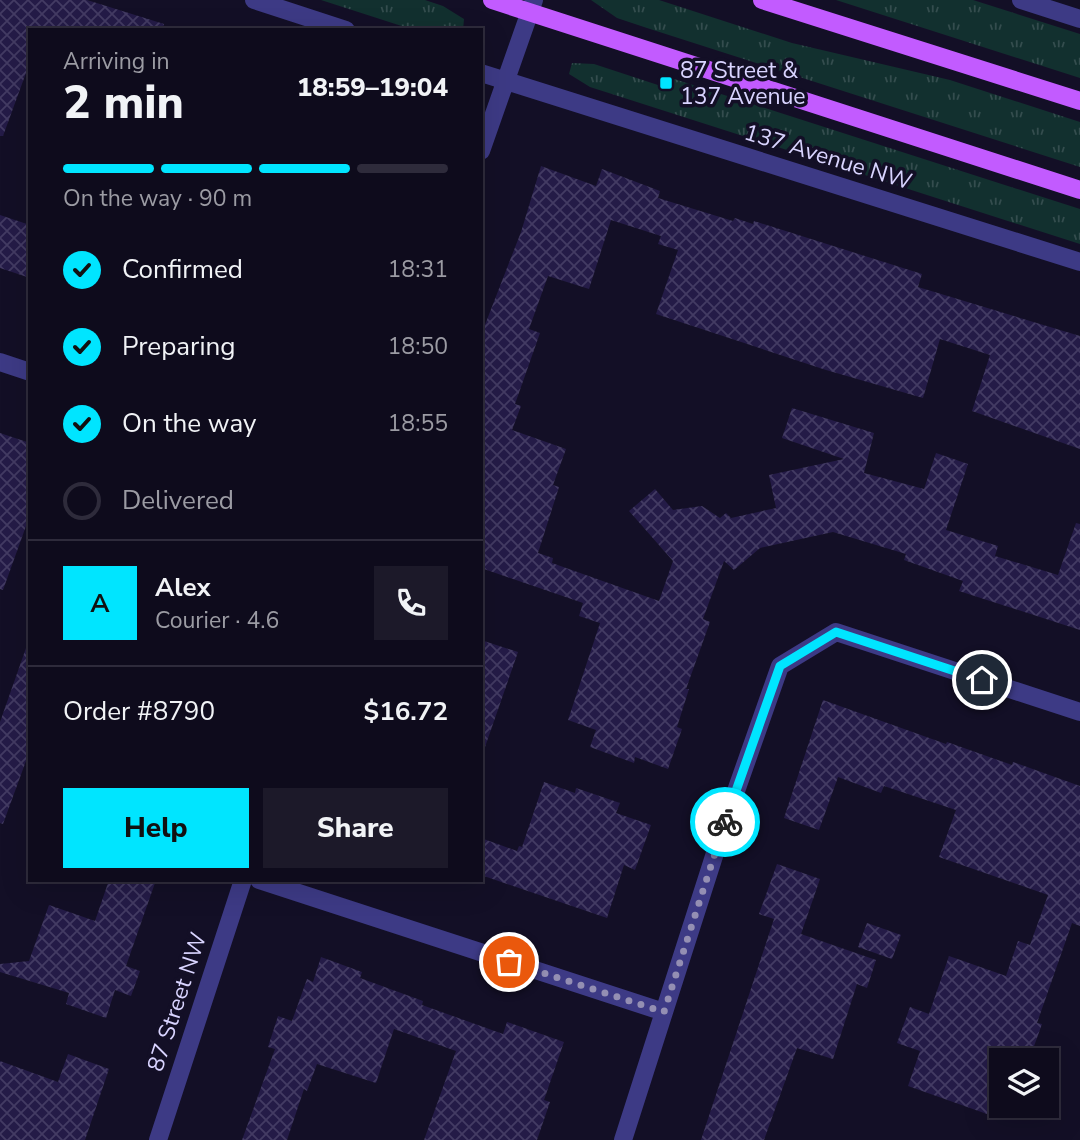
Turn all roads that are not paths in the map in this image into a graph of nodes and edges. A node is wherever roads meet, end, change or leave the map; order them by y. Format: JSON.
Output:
{"nodes":[{"id":1,"x":254,"y":0,"type":"edge"},
{"id":2,"x":492,"y":0,"type":"edge"},
{"id":3,"x":762,"y":0,"type":"edge"},
{"id":4,"x":1021,"y":0,"type":"edge"},
{"id":5,"x":532,"y":6,"type":"edge"},
{"id":6,"x":1080,"y":19,"type":"edge"},
{"id":7,"x":340,"y":28,"type":"edge"},
{"id":8,"x":483,"y":74,"type":"edge"},
{"id":9,"x":505,"y":81,"type":"junction"},
{"id":10,"x":1080,"y":102,"type":"edge"},
{"id":11,"x":483,"y":145,"type":"edge"},
{"id":12,"x":1080,"y":190,"type":"edge"},
{"id":13,"x":1080,"y":262,"type":"edge"},
{"id":14,"x":0,"y":362,"type":"edge"},
{"id":15,"x":28,"y":371,"type":"edge"},
{"id":16,"x":1080,"y":712,"type":"edge"},
{"id":17,"x":242,"y":882,"type":"edge"},
{"id":18,"x":265,"y":882,"type":"edge"},
{"id":19,"x":664,"y":1012,"type":"junction"},
{"id":20,"x":158,"y":1140,"type":"edge"},
{"id":21,"x":622,"y":1140,"type":"edge"}],
"edges":[{"from":1,"to":7,"type":"street"},
{"from":2,"to":5,"type":"main road","name":"137 Avenue NW"},
{"from":3,"to":10,"type":"main road"},
{"from":4,"to":6,"type":"street"},
{"from":5,"to":9,"type":"street"},
{"from":5,"to":12,"type":"main road","name":"137 Avenue NW"},
{"from":8,"to":9,"type":"street","name":"137 Avenue NW"},
{"from":9,"to":11,"type":"street"},
{"from":9,"to":13,"type":"street","name":"137 Avenue NW"},
{"from":14,"to":15,"type":"street"},
{"from":16,"to":19,"type":"street"},
{"from":17,"to":20,"type":"street","name":"87 Street NW"},
{"from":18,"to":19,"type":"street"},
{"from":19,"to":21,"type":"street"}]}
